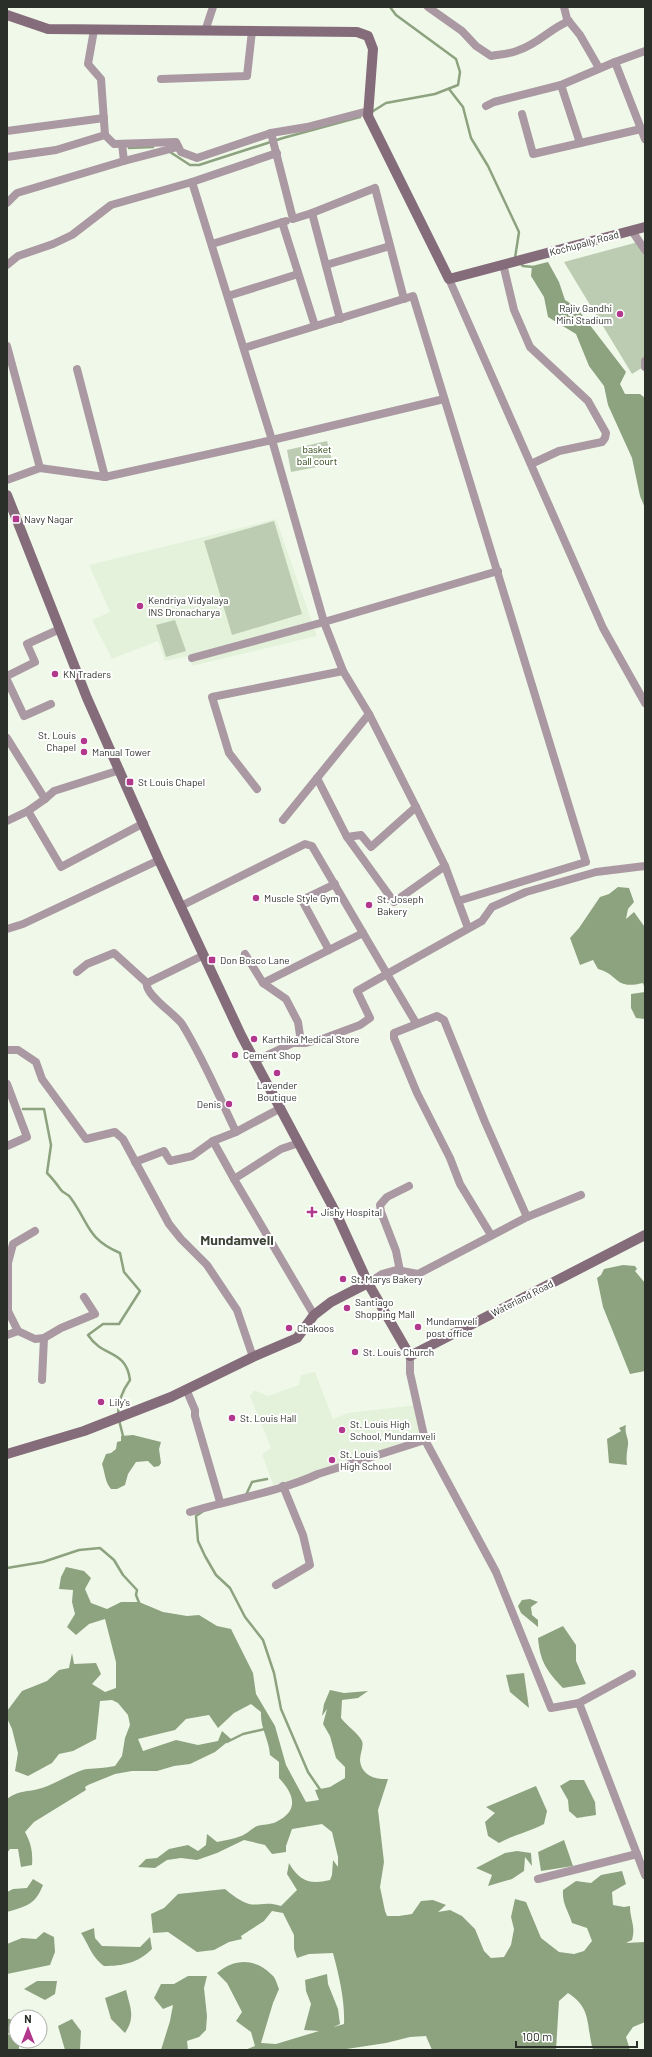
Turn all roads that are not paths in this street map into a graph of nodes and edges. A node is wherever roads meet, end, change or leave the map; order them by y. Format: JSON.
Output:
{"nodes":[{"id":1,"x":214,"y":7,"type":"edge"},
{"id":2,"x":428,"y":7,"type":"edge"},
{"id":3,"x":564,"y":7,"type":"edge"},
{"id":4,"x":7,"y":15,"type":"edge"},
{"id":5,"x":569,"y":21,"type":"junction"},
{"id":6,"x":94,"y":30,"type":"junction"},
{"id":7,"x":205,"y":30,"type":"junction"},
{"id":8,"x":252,"y":31,"type":"junction"},
{"id":9,"x":645,"y":51,"type":"edge"},
{"id":10,"x":614,"y":62,"type":"junction"},
{"id":11,"x":599,"y":68,"type":"junction"},
{"id":12,"x":161,"y":79,"type":"dead end"},
{"id":13,"x":561,"y":85,"type":"junction"},
{"id":14,"x":486,"y":106,"type":"dead end"},
{"id":15,"x":368,"y":113,"type":"junction"},
{"id":16,"x":522,"y":114,"type":"dead end"},
{"id":17,"x":104,"y":118,"type":"junction"},
{"id":18,"x":641,"y":129,"type":"junction"},
{"id":19,"x":7,"y":131,"type":"edge"},
{"id":20,"x":271,"y":133,"type":"junction"},
{"id":21,"x":105,"y":135,"type":"junction"},
{"id":22,"x":645,"y":139,"type":"edge"},
{"id":23,"x":580,"y":143,"type":"junction"},
{"id":24,"x":122,"y":144,"type":"junction"},
{"id":25,"x":178,"y":147,"type":"junction"},
{"id":26,"x":277,"y":153,"type":"junction"},
{"id":27,"x":7,"y":158,"type":"edge"},
{"id":28,"x":124,"y":160,"type":"junction"},
{"id":29,"x":192,"y":182,"type":"junction"},
{"id":30,"x":17,"y":193,"type":"junction"},
{"id":31,"x":7,"y":194,"type":"edge"},
{"id":32,"x":7,"y":204,"type":"edge"},
{"id":33,"x":312,"y":213,"type":"junction"},
{"id":34,"x":293,"y":219,"type":"junction"},
{"id":35,"x":282,"y":222,"type":"junction"},
{"id":36,"x":645,"y":227,"type":"edge"},
{"id":37,"x":632,"y":230,"type":"junction"},
{"id":38,"x":212,"y":244,"type":"junction"},
{"id":39,"x":390,"y":246,"type":"junction"},
{"id":40,"x":645,"y":250,"type":"edge"},
{"id":41,"x":503,"y":264,"type":"junction"},
{"id":42,"x":7,"y":265,"type":"edge"},
{"id":43,"x":326,"y":265,"type":"junction"},
{"id":44,"x":298,"y":274,"type":"junction"},
{"id":45,"x":449,"y":279,"type":"junction"},
{"id":46,"x":228,"y":296,"type":"junction"},
{"id":47,"x":404,"y":299,"type":"junction"},
{"id":48,"x":340,"y":319,"type":"junction"},
{"id":49,"x":314,"y":326,"type":"junction"},
{"id":50,"x":7,"y":346,"type":"edge"},
{"id":51,"x":244,"y":348,"type":"junction"},
{"id":52,"x":645,"y":361,"type":"edge"},
{"id":53,"x":645,"y":367,"type":"edge"},
{"id":54,"x":77,"y":369,"type":"dead end"},
{"id":55,"x":444,"y":399,"type":"junction"},
{"id":56,"x":272,"y":440,"type":"junction"},
{"id":57,"x":530,"y":464,"type":"junction"},
{"id":58,"x":40,"y":468,"type":"junction"},
{"id":59,"x":104,"y":477,"type":"junction"},
{"id":60,"x":7,"y":480,"type":"edge"},
{"id":61,"x":7,"y":496,"type":"edge"},
{"id":62,"x":498,"y":571,"type":"junction"},
{"id":63,"x":324,"y":622,"type":"junction"},
{"id":64,"x":60,"y":629,"type":"junction"},
{"id":65,"x":192,"y":658,"type":"dead end"},
{"id":66,"x":343,"y":671,"type":"junction"},
{"id":67,"x":7,"y":676,"type":"edge"},
{"id":68,"x":7,"y":680,"type":"edge"},
{"id":69,"x":645,"y":703,"type":"edge"},
{"id":70,"x":51,"y":704,"type":"dead end"},
{"id":71,"x":369,"y":714,"type":"junction"},
{"id":72,"x":7,"y":738,"type":"edge"},
{"id":73,"x":120,"y":770,"type":"junction"},
{"id":74,"x":318,"y":778,"type":"junction"},
{"id":75,"x":258,"y":789,"type":"dead end"},
{"id":76,"x":45,"y":799,"type":"junction"},
{"id":77,"x":416,"y":807,"type":"junction"},
{"id":78,"x":28,"y":810,"type":"junction"},
{"id":79,"x":284,"y":820,"type":"dead end"},
{"id":80,"x":7,"y":821,"type":"edge"},
{"id":81,"x":144,"y":823,"type":"junction"},
{"id":82,"x":347,"y":837,"type":"junction"},
{"id":83,"x":159,"y":860,"type":"junction"},
{"id":84,"x":444,"y":866,"type":"junction"},
{"id":85,"x":645,"y":866,"type":"edge"},
{"id":86,"x":335,"y":884,"type":"junction"},
{"id":87,"x":458,"y":901,"type":"junction"},
{"id":88,"x":181,"y":906,"type":"junction"},
{"id":89,"x":468,"y":928,"type":"junction"},
{"id":90,"x":7,"y":929,"type":"edge"},
{"id":91,"x":363,"y":933,"type":"junction"},
{"id":92,"x":329,"y":950,"type":"junction"},
{"id":93,"x":245,"y":954,"type":"dead end"},
{"id":94,"x":204,"y":955,"type":"junction"},
{"id":95,"x":77,"y":972,"type":"dead end"},
{"id":96,"x":387,"y":974,"type":"junction"},
{"id":97,"x":147,"y":983,"type":"junction"},
{"id":98,"x":263,"y":983,"type":"junction"},
{"id":99,"x":416,"y":1023,"type":"junction"},
{"id":100,"x":301,"y":1042,"type":"junction"},
{"id":101,"x":7,"y":1050,"type":"edge"},
{"id":102,"x":255,"y":1061,"type":"junction"},
{"id":103,"x":7,"y":1084,"type":"edge"},
{"id":104,"x":281,"y":1108,"type":"junction"},
{"id":105,"x":236,"y":1132,"type":"junction"},
{"id":106,"x":213,"y":1141,"type":"junction"},
{"id":107,"x":299,"y":1143,"type":"junction"},
{"id":108,"x":7,"y":1146,"type":"edge"},
{"id":109,"x":135,"y":1162,"type":"junction"},
{"id":110,"x":234,"y":1179,"type":"junction"},
{"id":111,"x":409,"y":1186,"type":"dead end"},
{"id":112,"x":581,"y":1195,"type":"dead end"},
{"id":113,"x":528,"y":1217,"type":"junction"},
{"id":114,"x":35,"y":1231,"type":"dead end"},
{"id":115,"x":645,"y":1234,"type":"edge"},
{"id":116,"x":491,"y":1236,"type":"junction"},
{"id":117,"x":8,"y":1256,"type":"edge"},
{"id":118,"x":400,"y":1271,"type":"junction"},
{"id":119,"x":368,"y":1283,"type":"junction"},
{"id":120,"x":84,"y":1296,"type":"dead end"},
{"id":121,"x":314,"y":1315,"type":"junction"},
{"id":122,"x":18,"y":1331,"type":"junction"},
{"id":123,"x":7,"y":1335,"type":"edge"},
{"id":124,"x":44,"y":1338,"type":"junction"},
{"id":125,"x":410,"y":1356,"type":"junction"},
{"id":126,"x":253,"y":1357,"type":"junction"},
{"id":127,"x":42,"y":1380,"type":"dead end"},
{"id":128,"x":186,"y":1390,"type":"junction"},
{"id":129,"x":425,"y":1440,"type":"junction"},
{"id":130,"x":7,"y":1454,"type":"edge"},
{"id":131,"x":283,"y":1486,"type":"junction"},
{"id":132,"x":220,"y":1502,"type":"junction"},
{"id":133,"x":190,"y":1512,"type":"dead end"},
{"id":134,"x":276,"y":1584,"type":"dead end"},
{"id":135,"x":632,"y":1674,"type":"dead end"},
{"id":136,"x":579,"y":1703,"type":"junction"},
{"id":137,"x":641,"y":1858,"type":"edge"},
{"id":138,"x":645,"y":1875,"type":"edge"},
{"id":139,"x":538,"y":1880,"type":"dead end"}],
"edges":[{"from":1,"to":7,"type":"street"},
{"from":2,"to":5,"type":"street"},
{"from":3,"to":5,"type":"street"},
{"from":4,"to":6,"type":"main road"},
{"from":5,"to":11,"type":"street"},
{"from":6,"to":7,"type":"main road"},
{"from":6,"to":17,"type":"street"},
{"from":7,"to":8,"type":"main road"},
{"from":8,"to":12,"type":"street"},
{"from":8,"to":15,"type":"main road"},
{"from":9,"to":10,"type":"street"},
{"from":10,"to":11,"type":"street"},
{"from":10,"to":18,"type":"street"},
{"from":11,"to":13,"type":"street"},
{"from":13,"to":14,"type":"street"},
{"from":13,"to":23,"type":"street"},
{"from":15,"to":20,"type":"street"},
{"from":15,"to":45,"type":"main road"},
{"from":16,"to":23,"type":"street"},
{"from":17,"to":19,"type":"street"},
{"from":17,"to":21,"type":"street"},
{"from":18,"to":22,"type":"street"},
{"from":18,"to":23,"type":"street"},
{"from":20,"to":25,"type":"street"},
{"from":20,"to":26,"type":"street"},
{"from":21,"to":24,"type":"street"},
{"from":21,"to":27,"type":"street"},
{"from":24,"to":25,"type":"street"},
{"from":24,"to":28,"type":"street"},
{"from":25,"to":28,"type":"street"},
{"from":26,"to":29,"type":"street"},
{"from":26,"to":34,"type":"street"},
{"from":28,"to":30,"type":"street"},
{"from":29,"to":38,"type":"street"},
{"from":29,"to":42,"type":"street"},
{"from":30,"to":31,"type":"street"},
{"from":30,"to":32,"type":"street"},
{"from":33,"to":34,"type":"street"},
{"from":33,"to":39,"type":"street"},
{"from":33,"to":43,"type":"street"},
{"from":34,"to":35,"type":"street"},
{"from":35,"to":38,"type":"street"},
{"from":35,"to":44,"type":"street"},
{"from":36,"to":37,"type":"main road","name":"Kochupally Road"},
{"from":37,"to":40,"type":"street"},
{"from":37,"to":41,"type":"main road","name":"Kochupally Road"},
{"from":38,"to":46,"type":"street"},
{"from":39,"to":43,"type":"street"},
{"from":39,"to":47,"type":"street"},
{"from":41,"to":45,"type":"main road"},
{"from":41,"to":57,"type":"street"},
{"from":43,"to":48,"type":"street"},
{"from":44,"to":46,"type":"street"},
{"from":44,"to":49,"type":"street"},
{"from":45,"to":57,"type":"street"},
{"from":46,"to":51,"type":"street"},
{"from":47,"to":48,"type":"street"},
{"from":47,"to":55,"type":"street"},
{"from":48,"to":49,"type":"street"},
{"from":49,"to":51,"type":"street"},
{"from":50,"to":58,"type":"street"},
{"from":51,"to":56,"type":"street"},
{"from":52,"to":53,"type":"street"},
{"from":54,"to":59,"type":"street"},
{"from":55,"to":56,"type":"street"},
{"from":55,"to":62,"type":"street"},
{"from":56,"to":59,"type":"street"},
{"from":56,"to":63,"type":"street"},
{"from":57,"to":69,"type":"street"},
{"from":58,"to":59,"type":"street"},
{"from":58,"to":60,"type":"street"},
{"from":61,"to":64,"type":"main road"},
{"from":62,"to":63,"type":"street"},
{"from":62,"to":87,"type":"street"},
{"from":63,"to":65,"type":"street"},
{"from":63,"to":66,"type":"street"},
{"from":64,"to":67,"type":"street"},
{"from":64,"to":73,"type":"main road"},
{"from":66,"to":71,"type":"street"},
{"from":66,"to":75,"type":"street"},
{"from":68,"to":70,"type":"street"},
{"from":71,"to":74,"type":"street"},
{"from":71,"to":77,"type":"street"},
{"from":72,"to":76,"type":"street"},
{"from":73,"to":76,"type":"street"},
{"from":73,"to":81,"type":"main road"},
{"from":74,"to":79,"type":"street"},
{"from":74,"to":82,"type":"street"},
{"from":76,"to":78,"type":"street"},
{"from":77,"to":82,"type":"street"},
{"from":77,"to":84,"type":"street"},
{"from":78,"to":80,"type":"street"},
{"from":78,"to":81,"type":"street"},
{"from":81,"to":83,"type":"main road"},
{"from":82,"to":84,"type":"street"},
{"from":83,"to":88,"type":"main road"},
{"from":83,"to":90,"type":"street"},
{"from":84,"to":87,"type":"street"},
{"from":85,"to":89,"type":"street"},
{"from":86,"to":88,"type":"street"},
{"from":86,"to":91,"type":"street"},
{"from":86,"to":92,"type":"street"},
{"from":87,"to":89,"type":"street"},
{"from":88,"to":94,"type":"main road"},
{"from":89,"to":96,"type":"street"},
{"from":91,"to":92,"type":"street"},
{"from":91,"to":96,"type":"street"},
{"from":92,"to":98,"type":"street"},
{"from":93,"to":98,"type":"street"},
{"from":94,"to":97,"type":"street"},
{"from":94,"to":102,"type":"main road"},
{"from":95,"to":97,"type":"street"},
{"from":96,"to":99,"type":"street"},
{"from":96,"to":100,"type":"street"},
{"from":97,"to":105,"type":"street"},
{"from":98,"to":100,"type":"street"},
{"from":99,"to":113,"type":"street"},
{"from":99,"to":116,"type":"street"},
{"from":100,"to":102,"type":"street"},
{"from":101,"to":109,"type":"street"},
{"from":102,"to":104,"type":"main road"},
{"from":103,"to":108,"type":"street"},
{"from":104,"to":105,"type":"street"},
{"from":104,"to":107,"type":"main road"},
{"from":105,"to":106,"type":"street"},
{"from":106,"to":109,"type":"street"},
{"from":106,"to":110,"type":"street"},
{"from":107,"to":110,"type":"street"},
{"from":107,"to":119,"type":"main road"},
{"from":109,"to":126,"type":"street"},
{"from":110,"to":121,"type":"street"},
{"from":111,"to":118,"type":"street"},
{"from":112,"to":113,"type":"street"},
{"from":113,"to":116,"type":"street"},
{"from":114,"to":117,"type":"street"},
{"from":115,"to":125,"type":"main road","name":"Waterland Road"},
{"from":116,"to":118,"type":"street"},
{"from":117,"to":122,"type":"street"},
{"from":118,"to":119,"type":"street"},
{"from":119,"to":121,"type":"main road"},
{"from":119,"to":125,"type":"main road"},
{"from":120,"to":124,"type":"street"},
{"from":121,"to":126,"type":"main road"},
{"from":122,"to":123,"type":"street"},
{"from":122,"to":124,"type":"street"},
{"from":124,"to":127,"type":"street"},
{"from":125,"to":129,"type":"street"},
{"from":126,"to":128,"type":"main road"},
{"from":128,"to":130,"type":"main road"},
{"from":128,"to":132,"type":"street"},
{"from":129,"to":131,"type":"street"},
{"from":129,"to":136,"type":"street"},
{"from":131,"to":132,"type":"street"},
{"from":131,"to":134,"type":"street"},
{"from":132,"to":133,"type":"street"},
{"from":135,"to":136,"type":"street"},
{"from":136,"to":137,"type":"street"},
{"from":137,"to":138,"type":"street"},
{"from":137,"to":139,"type":"street"}]}
